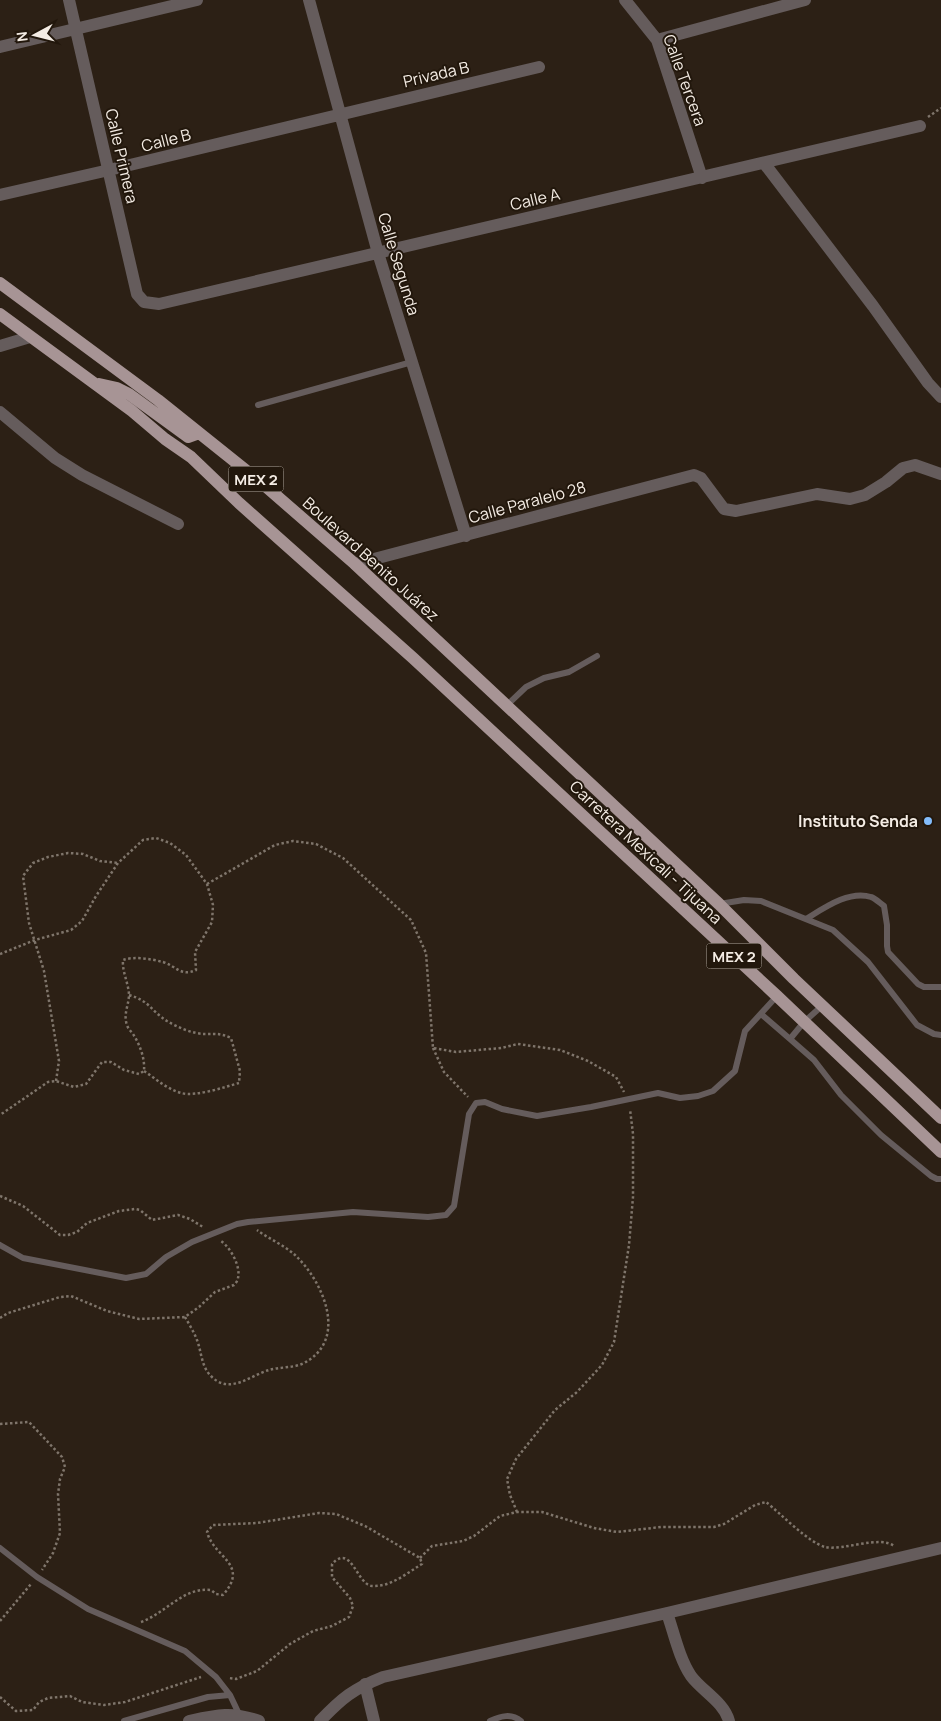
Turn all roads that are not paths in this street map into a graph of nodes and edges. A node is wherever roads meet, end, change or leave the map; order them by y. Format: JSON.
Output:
{"nodes":[{"id":1,"x":69,"y":0,"type":"edge"},
{"id":2,"x":197,"y":0,"type":"edge"},
{"id":3,"x":310,"y":0,"type":"edge"},
{"id":4,"x":625,"y":0,"type":"edge"},
{"id":5,"x":805,"y":0,"type":"edge"},
{"id":6,"x":76,"y":29,"type":"junction"},
{"id":7,"x":657,"y":40,"type":"junction"},
{"id":8,"x":0,"y":47,"type":"edge"},
{"id":9,"x":539,"y":67,"type":"dead end"},
{"id":10,"x":340,"y":114,"type":"junction"},
{"id":11,"x":920,"y":126,"type":"dead end"},
{"id":12,"x":764,"y":163,"type":"junction"},
{"id":13,"x":109,"y":170,"type":"junction"},
{"id":14,"x":702,"y":178,"type":"junction"},
{"id":15,"x":0,"y":195,"type":"edge"},
{"id":16,"x":378,"y":253,"type":"junction"},
{"id":17,"x":0,"y":283,"type":"edge"},
{"id":18,"x":159,"y":304,"type":"joint"},
{"id":19,"x":0,"y":314,"type":"edge"},
{"id":20,"x":30,"y":337,"type":"junction"},
{"id":21,"x":0,"y":346,"type":"edge"},
{"id":22,"x":412,"y":362,"type":"junction"},
{"id":23,"x":94,"y":383,"type":"junction"},
{"id":24,"x":941,"y":397,"type":"edge"},
{"id":25,"x":258,"y":405,"type":"dead end"},
{"id":26,"x":0,"y":412,"type":"edge"},
{"id":27,"x":199,"y":433,"type":"junction"},
{"id":28,"x":941,"y":474,"type":"edge"},
{"id":29,"x":178,"y":524,"type":"dead end"},
{"id":30,"x":466,"y":536,"type":"junction"},
{"id":31,"x":355,"y":564,"type":"junction"},
{"id":32,"x":597,"y":656,"type":"dead end"},
{"id":33,"x":506,"y":706,"type":"junction"},
{"id":34,"x":545,"y":742,"type":"joint"},
{"id":35,"x":719,"y":904,"type":"junction"},
{"id":36,"x":806,"y":919,"type":"junction"},
{"id":37,"x":941,"y":987,"type":"edge"},
{"id":38,"x":777,"y":996,"type":"junction"},
{"id":39,"x":823,"y":1005,"type":"junction"},
{"id":40,"x":761,"y":1014,"type":"junction"},
{"id":41,"x":804,"y":1022,"type":"junction"},
{"id":42,"x":941,"y":1035,"type":"edge"},
{"id":43,"x":790,"y":1039,"type":"junction"},
{"id":44,"x":940,"y":1113,"type":"edge"},
{"id":45,"x":941,"y":1152,"type":"edge"},
{"id":46,"x":941,"y":1179,"type":"edge"},
{"id":47,"x":0,"y":1245,"type":"edge"},
{"id":48,"x":0,"y":1548,"type":"edge"},
{"id":49,"x":941,"y":1548,"type":"edge"},
{"id":50,"x":667,"y":1613,"type":"junction"},
{"id":51,"x":365,"y":1684,"type":"junction"},
{"id":52,"x":230,"y":1695,"type":"junction"},
{"id":53,"x":239,"y":1714,"type":"junction"},
{"id":54,"x":124,"y":1721,"type":"edge"},
{"id":55,"x":189,"y":1721,"type":"edge"},
{"id":56,"x":259,"y":1721,"type":"edge"},
{"id":57,"x":320,"y":1721,"type":"edge"},
{"id":58,"x":374,"y":1721,"type":"edge"},
{"id":59,"x":490,"y":1721,"type":"edge"},
{"id":60,"x":521,"y":1721,"type":"edge"},
{"id":61,"x":729,"y":1721,"type":"edge"}],
"edges":[{"from":1,"to":6,"type":"street","name":"Calle Primera"},
{"from":2,"to":6,"type":"street"},
{"from":3,"to":10,"type":"street","name":"Calle Segunda"},
{"from":4,"to":7,"type":"street","name":"Calle Tercera"},
{"from":5,"to":7,"type":"street"},
{"from":6,"to":8,"type":"street"},
{"from":6,"to":13,"type":"street","name":"Calle Primera"},
{"from":7,"to":14,"type":"street","name":"Calle Tercera"},
{"from":9,"to":10,"type":"street","name":"Privada B"},
{"from":10,"to":13,"type":"street","name":"Calle B"},
{"from":10,"to":16,"type":"street","name":"Calle Segunda"},
{"from":11,"to":12,"type":"street","name":"Calle A"},
{"from":12,"to":14,"type":"street","name":"Calle A"},
{"from":12,"to":24,"type":"street"},
{"from":13,"to":15,"type":"street","name":"Calle B"},
{"from":13,"to":18,"type":"street","name":"Calle Primera"},
{"from":14,"to":16,"type":"street","name":"Calle A"},
{"from":16,"to":18,"type":"street","name":"Calle A"},
{"from":16,"to":22,"type":"street","name":"Calle Segunda"},
{"from":17,"to":27,"type":"main road","name":"Boulevard Benito Juárez","number":"MEX 2"},
{"from":19,"to":20,"type":"main road","number":"MEX 2"},
{"from":20,"to":21,"type":"street"},
{"from":20,"to":23,"type":"main road","number":"MEX 2"},
{"from":22,"to":25,"type":"lane"},
{"from":22,"to":30,"type":"street","name":"Calle Segunda"},
{"from":23,"to":27,"type":"main road"},
{"from":23,"to":38,"type":"main road","name":"Carretera Mexicali - Tijuana","number":"MEX 2"},
{"from":26,"to":29,"type":"street"},
{"from":27,"to":31,"type":"main road","name":"Boulevard Benito Juárez","number":"MEX 2"},
{"from":28,"to":30,"type":"street","name":"Calle Paralelo 28"},
{"from":30,"to":31,"type":"street","name":"Calle Paralelo 28"},
{"from":31,"to":33,"type":"main road","name":"Boulevard Benito Juárez","number":"MEX 2"},
{"from":32,"to":33,"type":"lane"},
{"from":33,"to":34,"type":"main road","name":"Boulevard Benito Juárez","number":"MEX 2"},
{"from":34,"to":35,"type":"main road","name":"Carretera Mexicali - Tijuana","number":"MEX 2"},
{"from":35,"to":36,"type":"lane"},
{"from":35,"to":39,"type":"main road","name":"Carretera Mexicali - Tijuana","number":"MEX 2"},
{"from":36,"to":37,"type":"lane"},
{"from":36,"to":42,"type":"lane"},
{"from":38,"to":40,"type":"lane"},
{"from":38,"to":41,"type":"main road","name":"Carretera Mexicali - Tijuana","number":"MEX 2"},
{"from":39,"to":41,"type":"lane"},
{"from":39,"to":44,"type":"main road","name":"Carretera Mexicali - Tijuana","number":"MEX 2"},
{"from":40,"to":43,"type":"lane"},
{"from":40,"to":47,"type":"lane"},
{"from":41,"to":43,"type":"lane"},
{"from":41,"to":45,"type":"main road","name":"Carretera Mexicali - Tijuana","number":"MEX 2"},
{"from":43,"to":46,"type":"lane"},
{"from":48,"to":52,"type":"lane"},
{"from":49,"to":50,"type":"street"},
{"from":50,"to":51,"type":"street"},
{"from":50,"to":61,"type":"street"},
{"from":51,"to":57,"type":"street"},
{"from":51,"to":58,"type":"street"},
{"from":52,"to":53,"type":"lane"},
{"from":52,"to":54,"type":"lane"},
{"from":53,"to":55,"type":"street"},
{"from":53,"to":56,"type":"street"},
{"from":59,"to":60,"type":"lane"}]}
